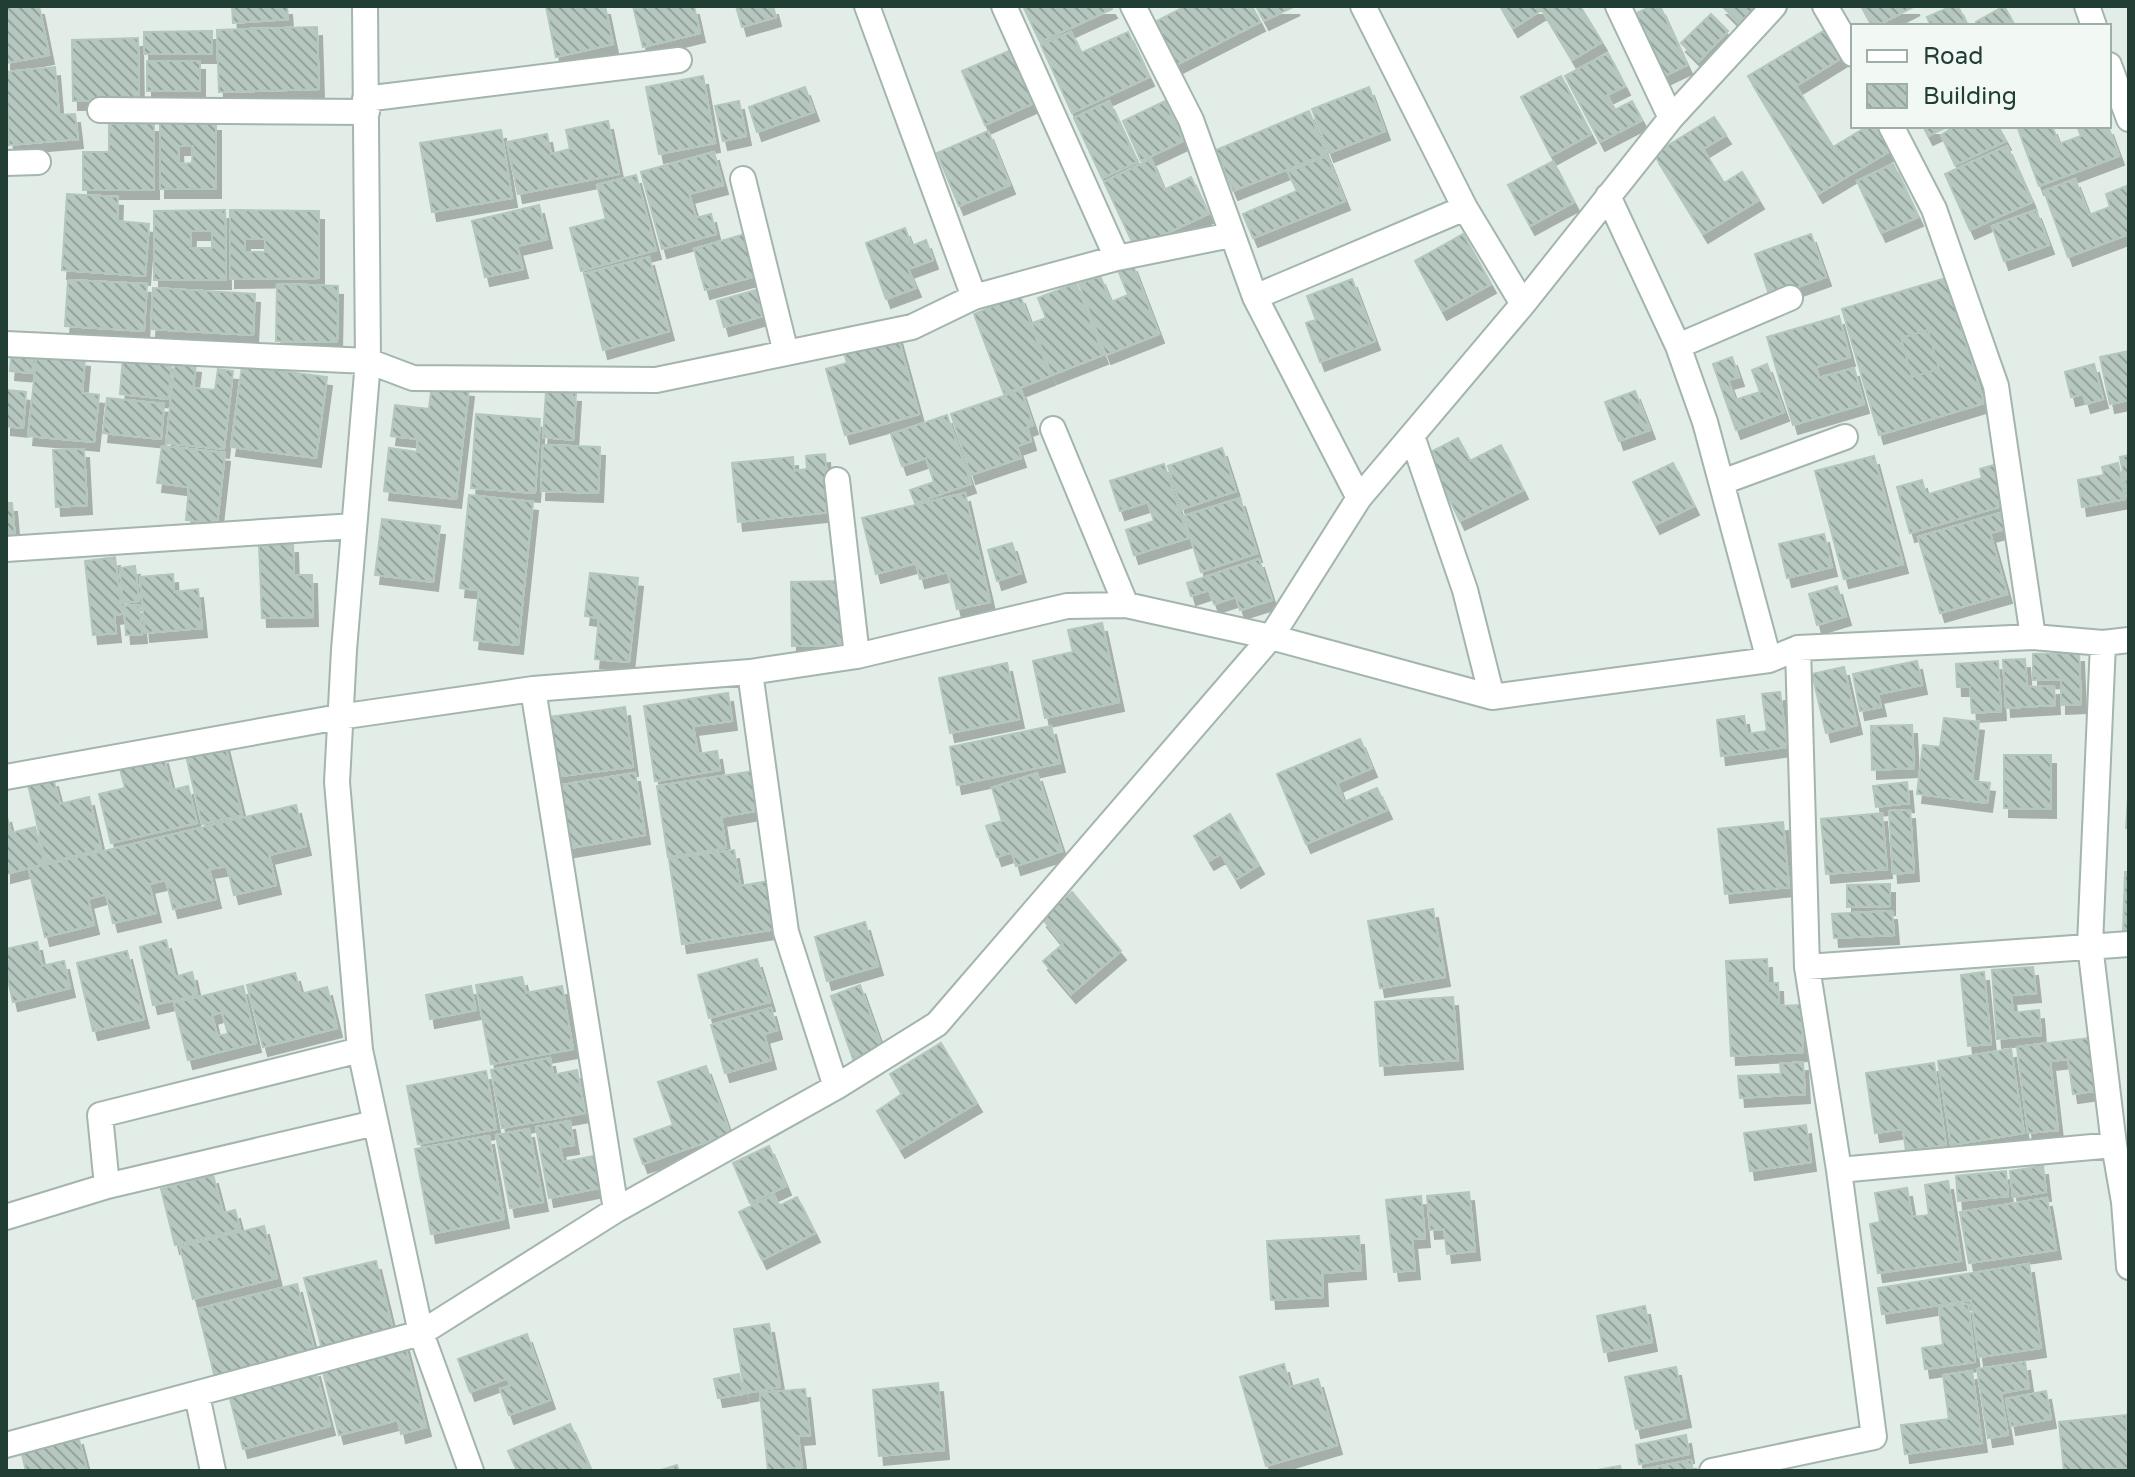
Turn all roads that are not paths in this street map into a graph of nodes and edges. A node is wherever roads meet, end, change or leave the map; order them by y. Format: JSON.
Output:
{"nodes":[{"id":1,"x":365,"y":6,"type":"edge"},
{"id":2,"x":867,"y":6,"type":"edge"},
{"id":3,"x":1004,"y":6,"type":"edge"},
{"id":4,"x":1133,"y":6,"type":"edge"},
{"id":5,"x":1363,"y":6,"type":"edge"},
{"id":6,"x":1618,"y":6,"type":"edge"},
{"id":7,"x":1774,"y":6,"type":"edge"},
{"id":8,"x":1825,"y":6,"type":"edge"},
{"id":9,"x":1851,"y":51,"type":"edge"},
{"id":10,"x":679,"y":60,"type":"dead end"},
{"id":11,"x":2111,"y":70,"type":"edge"},
{"id":12,"x":366,"y":105,"type":"junction"},
{"id":13,"x":100,"y":110,"type":"dead end"},
{"id":14,"x":1671,"y":118,"type":"junction"},
{"id":15,"x":2129,"y":119,"type":"edge"},
{"id":16,"x":1892,"y":128,"type":"edge"},
{"id":17,"x":38,"y":162,"type":"dead end"},
{"id":18,"x":6,"y":163,"type":"edge"},
{"id":19,"x":743,"y":179,"type":"dead end"},
{"id":20,"x":1608,"y":196,"type":"junction"},
{"id":21,"x":1465,"y":208,"type":"junction"},
{"id":22,"x":1231,"y":235,"type":"junction"},
{"id":23,"x":1117,"y":258,"type":"junction"},
{"id":24,"x":974,"y":297,"type":"junction"},
{"id":25,"x":1255,"y":297,"type":"junction"},
{"id":26,"x":1790,"y":298,"type":"dead end"},
{"id":27,"x":1523,"y":304,"type":"junction"},
{"id":28,"x":6,"y":344,"type":"edge"},
{"id":29,"x":1678,"y":346,"type":"junction"},
{"id":30,"x":786,"y":353,"type":"junction"},
{"id":31,"x":368,"y":361,"type":"junction"},
{"id":32,"x":1053,"y":429,"type":"dead end"},
{"id":33,"x":1412,"y":436,"type":"junction"},
{"id":34,"x":1845,"y":437,"type":"dead end"},
{"id":35,"x":837,"y":480,"type":"dead end"},
{"id":36,"x":1722,"y":482,"type":"junction"},
{"id":37,"x":1359,"y":498,"type":"junction"},
{"id":38,"x":354,"y":526,"type":"junction"},
{"id":39,"x":6,"y":549,"type":"edge"},
{"id":40,"x":1126,"y":605,"type":"junction"},
{"id":41,"x":1271,"y":637,"type":"junction"},
{"id":42,"x":2033,"y":637,"type":"junction"},
{"id":43,"x":2129,"y":640,"type":"edge"},
{"id":44,"x":2103,"y":643,"type":"junction"},
{"id":45,"x":1798,"y":648,"type":"junction"},
{"id":46,"x":857,"y":656,"type":"junction"},
{"id":47,"x":1769,"y":660,"type":"junction"},
{"id":48,"x":750,"y":672,"type":"junction"},
{"id":49,"x":533,"y":689,"type":"junction"},
{"id":50,"x":1492,"y":697,"type":"junction"},
{"id":51,"x":339,"y":717,"type":"junction"},
{"id":52,"x":6,"y":777,"type":"edge"},
{"id":53,"x":2129,"y":944,"type":"edge"},
{"id":54,"x":2090,"y":945,"type":"junction"},
{"id":55,"x":1807,"y":967,"type":"junction"},
{"id":56,"x":360,"y":1050,"type":"junction"},
{"id":57,"x":836,"y":1087,"type":"junction"},
{"id":58,"x":375,"y":1123,"type":"junction"},
{"id":59,"x":2114,"y":1145,"type":"junction"},
{"id":60,"x":1839,"y":1170,"type":"junction"},
{"id":61,"x":107,"y":1186,"type":"junction"},
{"id":62,"x":2126,"y":1202,"type":"edge"},
{"id":63,"x":616,"y":1210,"type":"junction"},
{"id":64,"x":6,"y":1217,"type":"edge"},
{"id":65,"x":2129,"y":1267,"type":"edge"},
{"id":66,"x":421,"y":1333,"type":"junction"},
{"id":67,"x":197,"y":1395,"type":"junction"},
{"id":68,"x":6,"y":1445,"type":"edge"},
{"id":69,"x":213,"y":1471,"type":"edge"},
{"id":70,"x":471,"y":1471,"type":"edge"},
{"id":71,"x":1712,"y":1471,"type":"edge"}],
"edges":[{"from":1,"to":12,"type":"street"},
{"from":2,"to":24,"type":"street"},
{"from":3,"to":23,"type":"street"},
{"from":4,"to":22,"type":"street"},
{"from":5,"to":21,"type":"street"},
{"from":6,"to":14,"type":"street"},
{"from":7,"to":14,"type":"street"},
{"from":8,"to":9,"type":"street"},
{"from":10,"to":12,"type":"street"},
{"from":11,"to":15,"type":"street"},
{"from":12,"to":13,"type":"street"},
{"from":12,"to":31,"type":"street"},
{"from":14,"to":20,"type":"street"},
{"from":16,"to":42,"type":"street"},
{"from":17,"to":18,"type":"street"},
{"from":19,"to":30,"type":"street"},
{"from":20,"to":27,"type":"street"},
{"from":20,"to":29,"type":"street"},
{"from":21,"to":25,"type":"street"},
{"from":21,"to":27,"type":"street"},
{"from":22,"to":23,"type":"street"},
{"from":22,"to":25,"type":"street"},
{"from":23,"to":24,"type":"street"},
{"from":24,"to":30,"type":"street"},
{"from":25,"to":37,"type":"street"},
{"from":26,"to":29,"type":"street"},
{"from":27,"to":33,"type":"street"},
{"from":28,"to":31,"type":"street"},
{"from":29,"to":36,"type":"street"},
{"from":30,"to":31,"type":"street"},
{"from":31,"to":38,"type":"street"},
{"from":32,"to":40,"type":"street"},
{"from":33,"to":37,"type":"street"},
{"from":33,"to":50,"type":"street"},
{"from":34,"to":36,"type":"street"},
{"from":35,"to":46,"type":"street"},
{"from":36,"to":47,"type":"street"},
{"from":37,"to":41,"type":"street"},
{"from":38,"to":39,"type":"street"},
{"from":38,"to":51,"type":"street"},
{"from":40,"to":41,"type":"street"},
{"from":40,"to":46,"type":"street"},
{"from":41,"to":50,"type":"street"},
{"from":41,"to":57,"type":"street"},
{"from":42,"to":44,"type":"street"},
{"from":42,"to":45,"type":"street"},
{"from":43,"to":44,"type":"street"},
{"from":44,"to":54,"type":"street"},
{"from":45,"to":47,"type":"street"},
{"from":45,"to":55,"type":"street"},
{"from":46,"to":48,"type":"street"},
{"from":47,"to":50,"type":"street"},
{"from":48,"to":49,"type":"street"},
{"from":48,"to":57,"type":"street"},
{"from":49,"to":51,"type":"street"},
{"from":49,"to":63,"type":"street"},
{"from":51,"to":52,"type":"street"},
{"from":51,"to":56,"type":"street"},
{"from":53,"to":54,"type":"street"},
{"from":54,"to":55,"type":"street"},
{"from":54,"to":59,"type":"street"},
{"from":55,"to":60,"type":"street"},
{"from":56,"to":58,"type":"street"},
{"from":56,"to":61,"type":"street"},
{"from":57,"to":63,"type":"street"},
{"from":58,"to":61,"type":"street"},
{"from":58,"to":66,"type":"street"},
{"from":59,"to":60,"type":"street"},
{"from":59,"to":62,"type":"street"},
{"from":60,"to":71,"type":"street"},
{"from":61,"to":64,"type":"street"},
{"from":62,"to":65,"type":"street"},
{"from":63,"to":66,"type":"street"},
{"from":66,"to":67,"type":"street"},
{"from":66,"to":70,"type":"street"},
{"from":67,"to":68,"type":"street"},
{"from":67,"to":69,"type":"street"}]}
